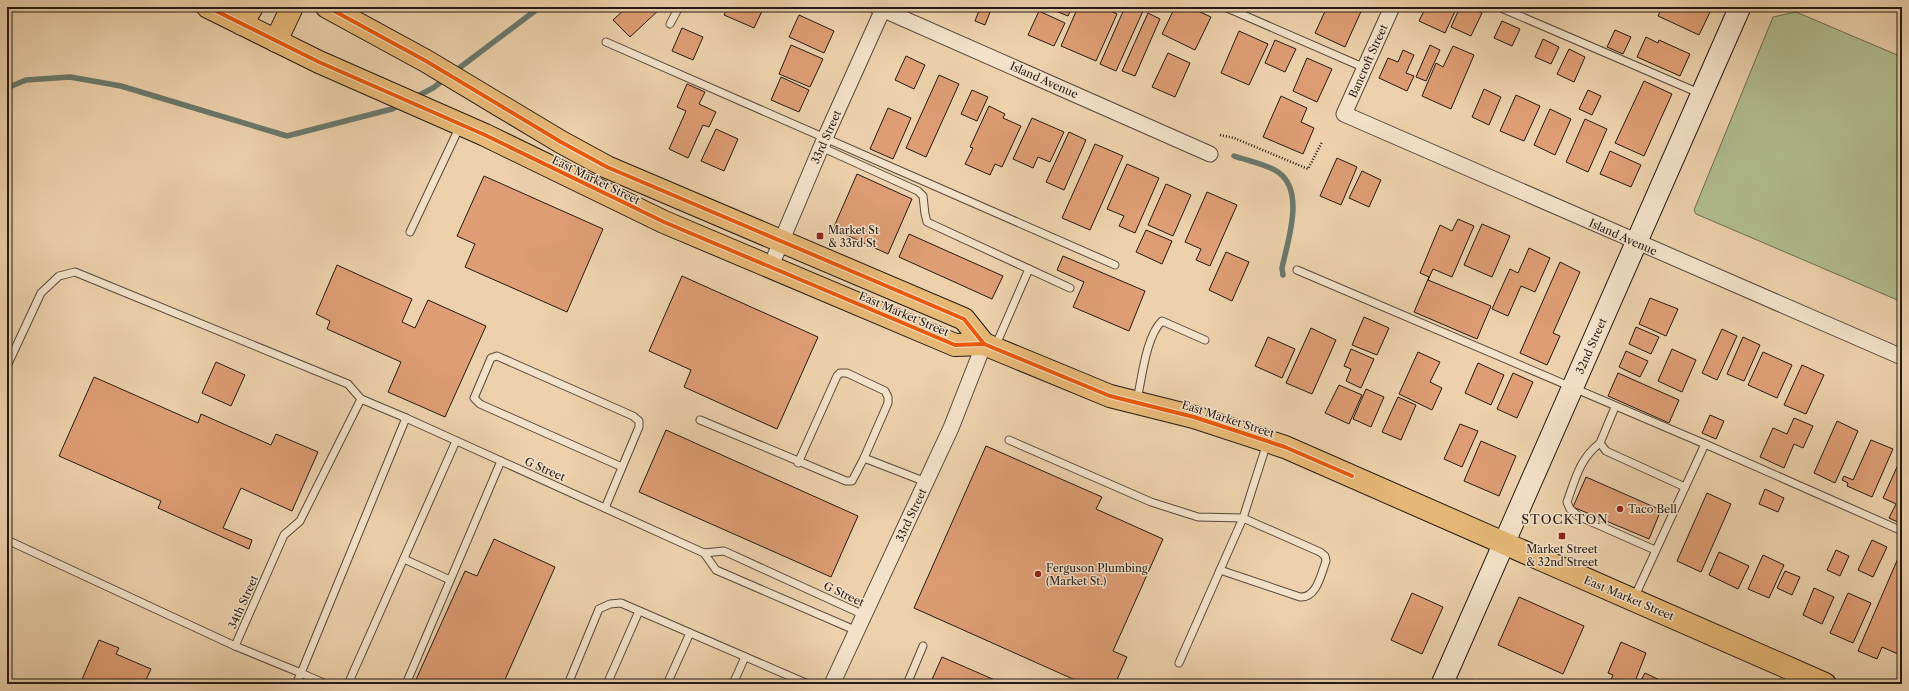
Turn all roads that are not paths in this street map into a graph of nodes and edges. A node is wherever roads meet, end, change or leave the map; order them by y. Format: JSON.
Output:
{"nodes":[{"id":1,"x":208,"y":7,"type":"edge"},
{"id":2,"x":292,"y":7,"type":"edge"},
{"id":3,"x":327,"y":7,"type":"edge"},
{"id":4,"x":679,"y":7,"type":"edge"},
{"id":5,"x":1225,"y":7,"type":"edge"},
{"id":6,"x":1392,"y":7,"type":"edge"},
{"id":7,"x":1499,"y":7,"type":"edge"},
{"id":8,"x":1740,"y":7,"type":"edge"},
{"id":9,"x":882,"y":8,"type":"edge"},
{"id":10,"x":247,"y":16,"type":"edge"},
{"id":11,"x":670,"y":24,"type":"dead end"},
{"id":12,"x":276,"y":41,"type":"junction"},
{"id":13,"x":606,"y":42,"type":"dead end"},
{"id":14,"x":1365,"y":68,"type":"junction"},
{"id":15,"x":1701,"y":94,"type":"junction"},
{"id":16,"x":1344,"y":114,"type":"joint"},
{"id":17,"x":461,"y":124,"type":"junction"},
{"id":18,"x":823,"y":142,"type":"junction"},
{"id":19,"x":1210,"y":154,"type":"dead end"},
{"id":20,"x":410,"y":232,"type":"dead end"},
{"id":21,"x":780,"y":242,"type":"junction"},
{"id":22,"x":1636,"y":242,"type":"junction"},
{"id":23,"x":1115,"y":265,"type":"dead end"},
{"id":24,"x":770,"y":268,"type":"junction"},
{"id":25,"x":1029,"y":269,"type":"junction"},
{"id":26,"x":1297,"y":270,"type":"dead end"},
{"id":27,"x":1070,"y":288,"type":"dead end"},
{"id":28,"x":1205,"y":340,"type":"dead end"},
{"id":29,"x":989,"y":346,"type":"junction"},
{"id":30,"x":1902,"y":358,"type":"edge"},
{"id":31,"x":7,"y":366,"type":"edge"},
{"id":32,"x":1573,"y":388,"type":"junction"},
{"id":33,"x":361,"y":399,"type":"junction"},
{"id":34,"x":1137,"y":402,"type":"junction"},
{"id":35,"x":1615,"y":407,"type":"junction"},
{"id":36,"x":406,"y":418,"type":"junction"},
{"id":37,"x":700,"y":420,"type":"dead end"},
{"id":38,"x":1010,"y":440,"type":"dead end"},
{"id":39,"x":456,"y":441,"type":"junction"},
{"id":40,"x":1268,"y":441,"type":"junction"},
{"id":41,"x":1600,"y":444,"type":"junction"},
{"id":42,"x":1705,"y":444,"type":"junction"},
{"id":43,"x":864,"y":458,"type":"junction"},
{"id":44,"x":501,"y":461,"type":"junction"},
{"id":45,"x":798,"y":463,"type":"junction"},
{"id":46,"x":622,"y":467,"type":"junction"},
{"id":47,"x":926,"y":482,"type":"junction"},
{"id":48,"x":1685,"y":487,"type":"junction"},
{"id":49,"x":605,"y":508,"type":"junction"},
{"id":50,"x":1243,"y":518,"type":"junction"},
{"id":51,"x":1902,"y":531,"type":"edge"},
{"id":52,"x":7,"y":540,"type":"edge"},
{"id":53,"x":1504,"y":544,"type":"junction"},
{"id":54,"x":1655,"y":550,"type":"junction"},
{"id":55,"x":704,"y":553,"type":"junction"},
{"id":56,"x":404,"y":559,"type":"junction"},
{"id":57,"x":1220,"y":570,"type":"junction"},
{"id":58,"x":450,"y":580,"type":"junction"},
{"id":59,"x":1633,"y":600,"type":"junction"},
{"id":60,"x":639,"y":611,"type":"junction"},
{"id":61,"x":864,"y":615,"type":"junction"},
{"id":62,"x":857,"y":631,"type":"junction"},
{"id":63,"x":690,"y":633,"type":"junction"},
{"id":64,"x":235,"y":646,"type":"junction"},
{"id":65,"x":923,"y":646,"type":"dead end"},
{"id":66,"x":745,"y":657,"type":"junction"},
{"id":67,"x":1179,"y":663,"type":"dead end"},
{"id":68,"x":301,"y":673,"type":"junction"},
{"id":69,"x":836,"y":683,"type":"edge"},
{"id":70,"x":296,"y":684,"type":"edge"},
{"id":71,"x":326,"y":684,"type":"edge"},
{"id":72,"x":348,"y":684,"type":"edge"},
{"id":73,"x":406,"y":684,"type":"edge"},
{"id":74,"x":568,"y":684,"type":"edge"},
{"id":75,"x":607,"y":684,"type":"edge"},
{"id":76,"x":668,"y":684,"type":"edge"},
{"id":77,"x":733,"y":684,"type":"edge"},
{"id":78,"x":808,"y":684,"type":"edge"},
{"id":79,"x":907,"y":684,"type":"edge"},
{"id":80,"x":1442,"y":684,"type":"edge"},
{"id":81,"x":1825,"y":684,"type":"edge"}],
"edges":[{"from":1,"to":10,"type":"main road","name":"East Market Street"},
{"from":2,"to":12,"type":"main road"},
{"from":3,"to":21,"type":"main road","name":"East Market Street"},
{"from":4,"to":11,"type":"lane"},
{"from":5,"to":14,"type":"lane"},
{"from":6,"to":14,"type":"street","name":"Bancroft Street"},
{"from":7,"to":15,"type":"lane"},
{"from":8,"to":15,"type":"main road","name":"32nd Street"},
{"from":9,"to":18,"type":"street","name":"33rd Street"},
{"from":9,"to":19,"type":"street","name":"Island Avenue"},
{"from":10,"to":12,"type":"main road","name":"East Market Street"},
{"from":12,"to":17,"type":"main road","name":"East Market Street"},
{"from":13,"to":18,"type":"lane"},
{"from":14,"to":16,"type":"street","name":"Bancroft Street"},
{"from":15,"to":22,"type":"main road","name":"32nd Street"},
{"from":16,"to":22,"type":"street","name":"Island Avenue"},
{"from":17,"to":20,"type":"lane"},
{"from":17,"to":24,"type":"main road","name":"East Market Street"},
{"from":18,"to":21,"type":"street","name":"33rd Street"},
{"from":18,"to":23,"type":"lane"},
{"from":18,"to":25,"type":"lane"},
{"from":21,"to":24,"type":"street","name":"33rd Street"},
{"from":21,"to":29,"type":"main road","name":"East Market Street"},
{"from":22,"to":30,"type":"street","name":"Island Avenue"},
{"from":22,"to":32,"type":"main road","name":"32nd Street"},
{"from":24,"to":29,"type":"main road","name":"East Market Street"},
{"from":25,"to":27,"type":"lane"},
{"from":25,"to":29,"type":"lane"},
{"from":26,"to":32,"type":"lane"},
{"from":28,"to":34,"type":"lane"},
{"from":29,"to":34,"type":"main road","name":"East Market Street"},
{"from":29,"to":47,"type":"street","name":"33rd Street"},
{"from":31,"to":33,"type":"lane"},
{"from":32,"to":35,"type":"lane"},
{"from":32,"to":53,"type":"main road","name":"32nd Street"},
{"from":33,"to":36,"type":"lane","name":"G Street"},
{"from":33,"to":64,"type":"lane","name":"34th Street"},
{"from":34,"to":40,"type":"main road","name":"East Market Street"},
{"from":35,"to":41,"type":"lane"},
{"from":35,"to":42,"type":"lane"},
{"from":36,"to":39,"type":"lane","name":"G Street"},
{"from":36,"to":68,"type":"lane"},
{"from":37,"to":45,"type":"lane"},
{"from":38,"to":50,"type":"lane"},
{"from":39,"to":44,"type":"lane","name":"G Street"},
{"from":39,"to":56,"type":"lane"},
{"from":40,"to":50,"type":"lane"},
{"from":40,"to":53,"type":"main road","name":"East Market Street"},
{"from":41,"to":48,"type":"lane"},
{"from":41,"to":54,"type":"lane"},
{"from":42,"to":48,"type":"lane"},
{"from":42,"to":51,"type":"lane"},
{"from":43,"to":45,"type":"lane"},
{"from":43,"to":45,"type":"lane"},
{"from":43,"to":47,"type":"lane"},
{"from":44,"to":49,"type":"lane","name":"G Street"},
{"from":44,"to":58,"type":"lane"},
{"from":46,"to":46,"type":"lane"},
{"from":46,"to":49,"type":"lane"},
{"from":47,"to":61,"type":"street","name":"33rd Street"},
{"from":48,"to":54,"type":"lane"},
{"from":49,"to":55,"type":"lane","name":"G Street"},
{"from":50,"to":57,"type":"lane"},
{"from":50,"to":57,"type":"lane"},
{"from":52,"to":64,"type":"lane"},
{"from":53,"to":59,"type":"main road","name":"East Market Street"},
{"from":53,"to":80,"type":"main road","name":"32nd Street"},
{"from":54,"to":59,"type":"lane"},
{"from":55,"to":61,"type":"lane","name":"G Street"},
{"from":55,"to":62,"type":"lane"},
{"from":56,"to":58,"type":"lane"},
{"from":56,"to":72,"type":"lane"},
{"from":57,"to":67,"type":"lane"},
{"from":58,"to":73,"type":"lane"},
{"from":59,"to":81,"type":"main road","name":"East Market Street"},
{"from":60,"to":63,"type":"lane"},
{"from":60,"to":74,"type":"lane"},
{"from":60,"to":75,"type":"lane"},
{"from":61,"to":62,"type":"street","name":"33rd Street"},
{"from":62,"to":69,"type":"street","name":"33rd Street"},
{"from":63,"to":66,"type":"lane"},
{"from":63,"to":76,"type":"lane"},
{"from":64,"to":68,"type":"lane","name":"34th Street"},
{"from":65,"to":79,"type":"lane"},
{"from":66,"to":77,"type":"lane"},
{"from":66,"to":78,"type":"lane"},
{"from":68,"to":70,"type":"lane"},
{"from":68,"to":71,"type":"lane","name":"34th Street"}]}
